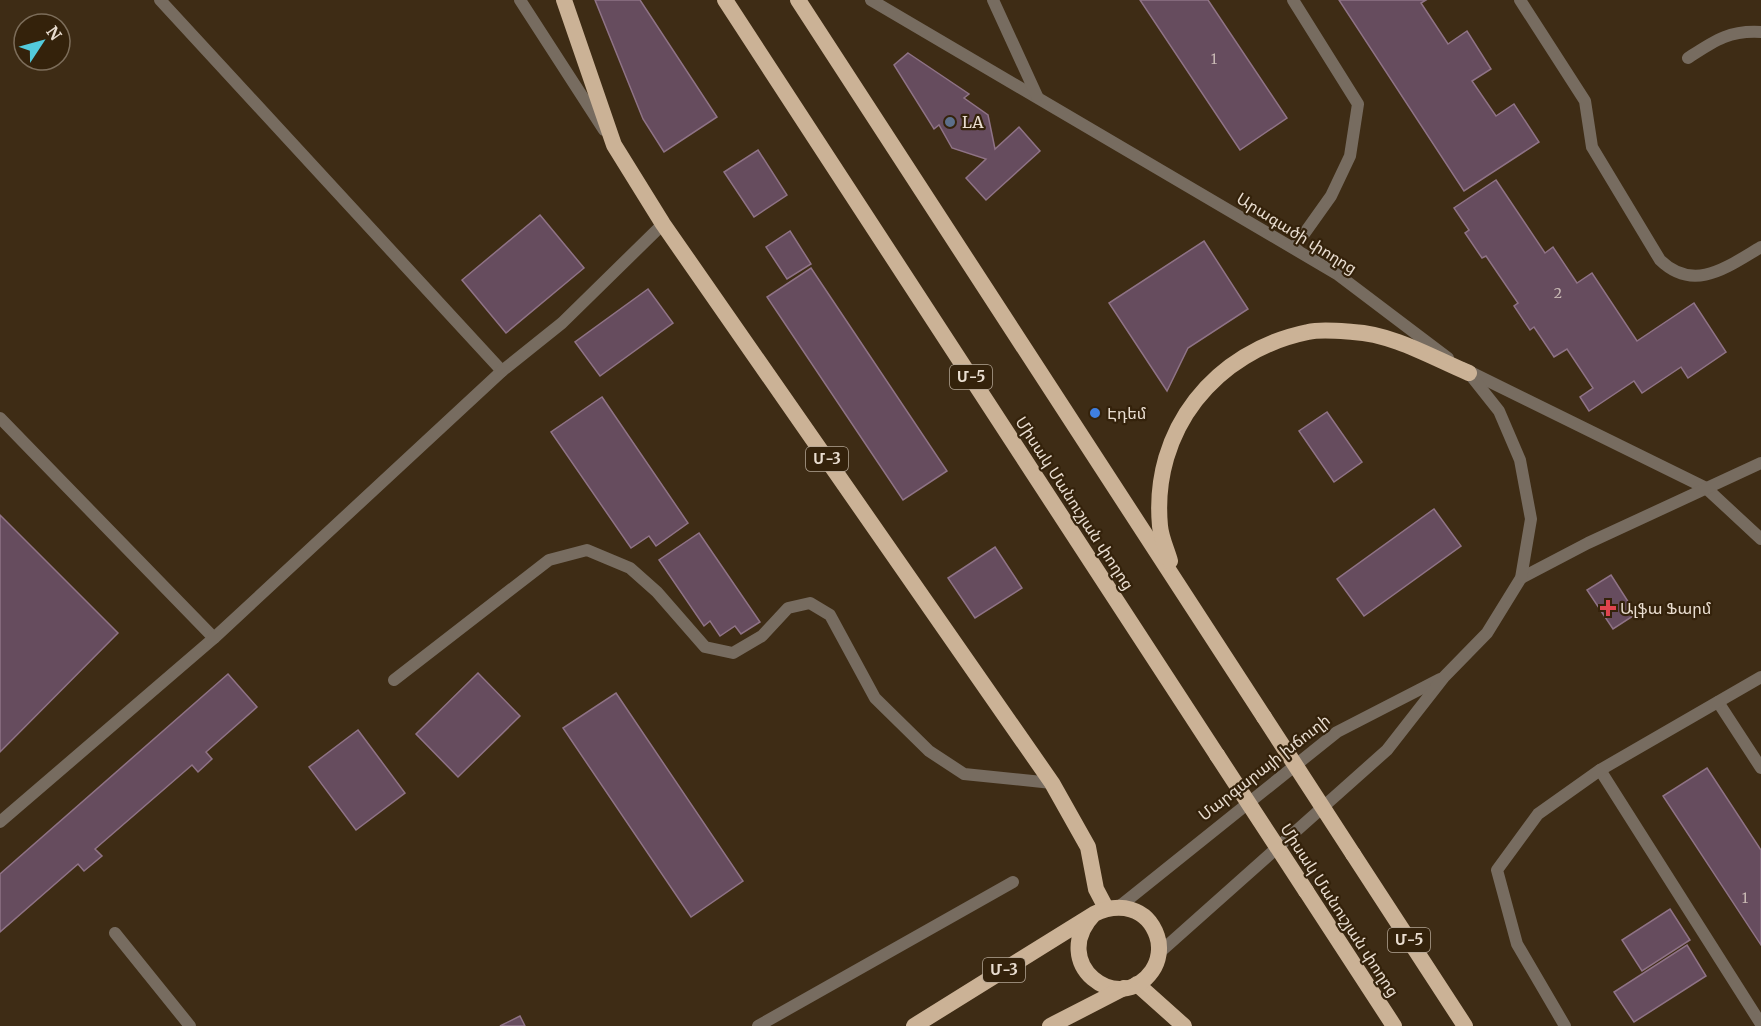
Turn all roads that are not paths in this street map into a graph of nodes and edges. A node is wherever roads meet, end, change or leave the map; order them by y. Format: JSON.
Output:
{"nodes":[{"id":1,"x":160,"y":0,"type":"edge"},
{"id":2,"x":520,"y":0,"type":"edge"},
{"id":3,"x":564,"y":0,"type":"edge"},
{"id":4,"x":725,"y":0,"type":"edge"},
{"id":5,"x":798,"y":0,"type":"edge"},
{"id":6,"x":871,"y":0,"type":"edge"},
{"id":7,"x":993,"y":0,"type":"edge"},
{"id":8,"x":1293,"y":0,"type":"edge"},
{"id":9,"x":1520,"y":0,"type":"edge"},
{"id":10,"x":1761,"y":32,"type":"edge"},
{"id":11,"x":1688,"y":58,"type":"dead end"},
{"id":12,"x":1037,"y":96,"type":"junction"},
{"id":13,"x":614,"y":145,"type":"junction"},
{"id":14,"x":663,"y":224,"type":"junction"},
{"id":15,"x":1761,"y":247,"type":"edge"},
{"id":16,"x":1293,"y":248,"type":"junction"},
{"id":17,"x":502,"y":371,"type":"junction"},
{"id":18,"x":1469,"y":373,"type":"junction"},
{"id":19,"x":0,"y":418,"type":"edge"},
{"id":20,"x":1761,"y":463,"type":"edge"},
{"id":21,"x":1706,"y":488,"type":"junction"},
{"id":22,"x":1761,"y":539,"type":"edge"},
{"id":23,"x":1521,"y":578,"type":"junction"},
{"id":24,"x":1175,"y":580,"type":"junction"},
{"id":25,"x":214,"y":638,"type":"junction"},
{"id":26,"x":1444,"y":677,"type":"junction"},
{"id":27,"x":1761,"y":677,"type":"edge"},
{"id":28,"x":394,"y":680,"type":"dead end"},
{"id":29,"x":1718,"y":702,"type":"junction"},
{"id":30,"x":1761,"y":768,"type":"edge"},
{"id":31,"x":1600,"y":770,"type":"junction"},
{"id":32,"x":1052,"y":783,"type":"junction"},
{"id":33,"x":0,"y":822,"type":"edge"},
{"id":34,"x":1014,"y":882,"type":"dead end"},
{"id":35,"x":1107,"y":909,"type":"junction"},
{"id":36,"x":115,"y":933,"type":"dead end"},
{"id":37,"x":1159,"y":952,"type":"junction"},
{"id":38,"x":1131,"y":986,"type":"junction"},
{"id":39,"x":1761,"y":1024,"type":"edge"},
{"id":40,"x":190,"y":1026,"type":"edge"},
{"id":41,"x":758,"y":1026,"type":"edge"},
{"id":42,"x":914,"y":1026,"type":"edge"},
{"id":43,"x":1050,"y":1026,"type":"edge"},
{"id":44,"x":1184,"y":1026,"type":"edge"},
{"id":45,"x":1394,"y":1026,"type":"edge"},
{"id":46,"x":1465,"y":1026,"type":"edge"},
{"id":47,"x":1565,"y":1026,"type":"edge"}],
"edges":[{"from":1,"to":17,"type":"street"},
{"from":2,"to":13,"type":"street"},
{"from":3,"to":13,"type":"highway","number":"Մ-3"},
{"from":4,"to":45,"type":"highway","name":"Միսակ Մանուշյան փողոց","number":"Մ-5","bridge":true},
{"from":5,"to":24,"type":"highway","number":"Մ-5"},
{"from":6,"to":12,"type":"street","name":"Արագածի փողոց"},
{"from":7,"to":12,"type":"street"},
{"from":8,"to":16,"type":"street"},
{"from":9,"to":15,"type":"street"},
{"from":10,"to":11,"type":"street"},
{"from":12,"to":16,"type":"street","name":"Արագածի փողոց"},
{"from":13,"to":14,"type":"highway","number":"Մ-3"},
{"from":14,"to":17,"type":"street"},
{"from":14,"to":32,"type":"highway","number":"Մ-3"},
{"from":16,"to":18,"type":"street","name":"Արագածի փողոց"},
{"from":17,"to":25,"type":"street"},
{"from":18,"to":21,"type":"street","name":"Արագածի փողոց"},
{"from":18,"to":23,"type":"street","name":"Մարգարայի խճուղի"},
{"from":18,"to":24,"type":"highway"},
{"from":19,"to":25,"type":"street"},
{"from":20,"to":21,"type":"street"},
{"from":21,"to":22,"type":"street","name":"Արագածի փողոց"},
{"from":21,"to":23,"type":"street"},
{"from":23,"to":26,"type":"street","name":"Մարգարայի խճուղի"},
{"from":24,"to":46,"type":"highway","number":"Մ-5","bridge":true},
{"from":25,"to":33,"type":"street"},
{"from":26,"to":35,"type":"street","name":"Մարգարայի խճուղի","number":"Մ-3"},
{"from":26,"to":37,"type":"street","name":"Մարգարայի խճուղի"},
{"from":27,"to":29,"type":"street"},
{"from":28,"to":32,"type":"street"},
{"from":29,"to":30,"type":"street"},
{"from":29,"to":31,"type":"street"},
{"from":31,"to":39,"type":"street"},
{"from":31,"to":47,"type":"street"},
{"from":32,"to":35,"type":"highway","number":"Մ-3"},
{"from":34,"to":41,"type":"street"},
{"from":35,"to":37,"type":"highway"},
{"from":35,"to":38,"type":"highway","name":"Մարգարայի խճուղի"},
{"from":35,"to":42,"type":"highway","name":"Մարգարայի խճուղի","number":"Մ-3"},
{"from":36,"to":40,"type":"street"},
{"from":37,"to":38,"type":"highway","name":"Մարգարայի խճուղի"},
{"from":38,"to":43,"type":"highway","name":"Մարգարայի խճուղի"},
{"from":38,"to":44,"type":"highway"}]}
